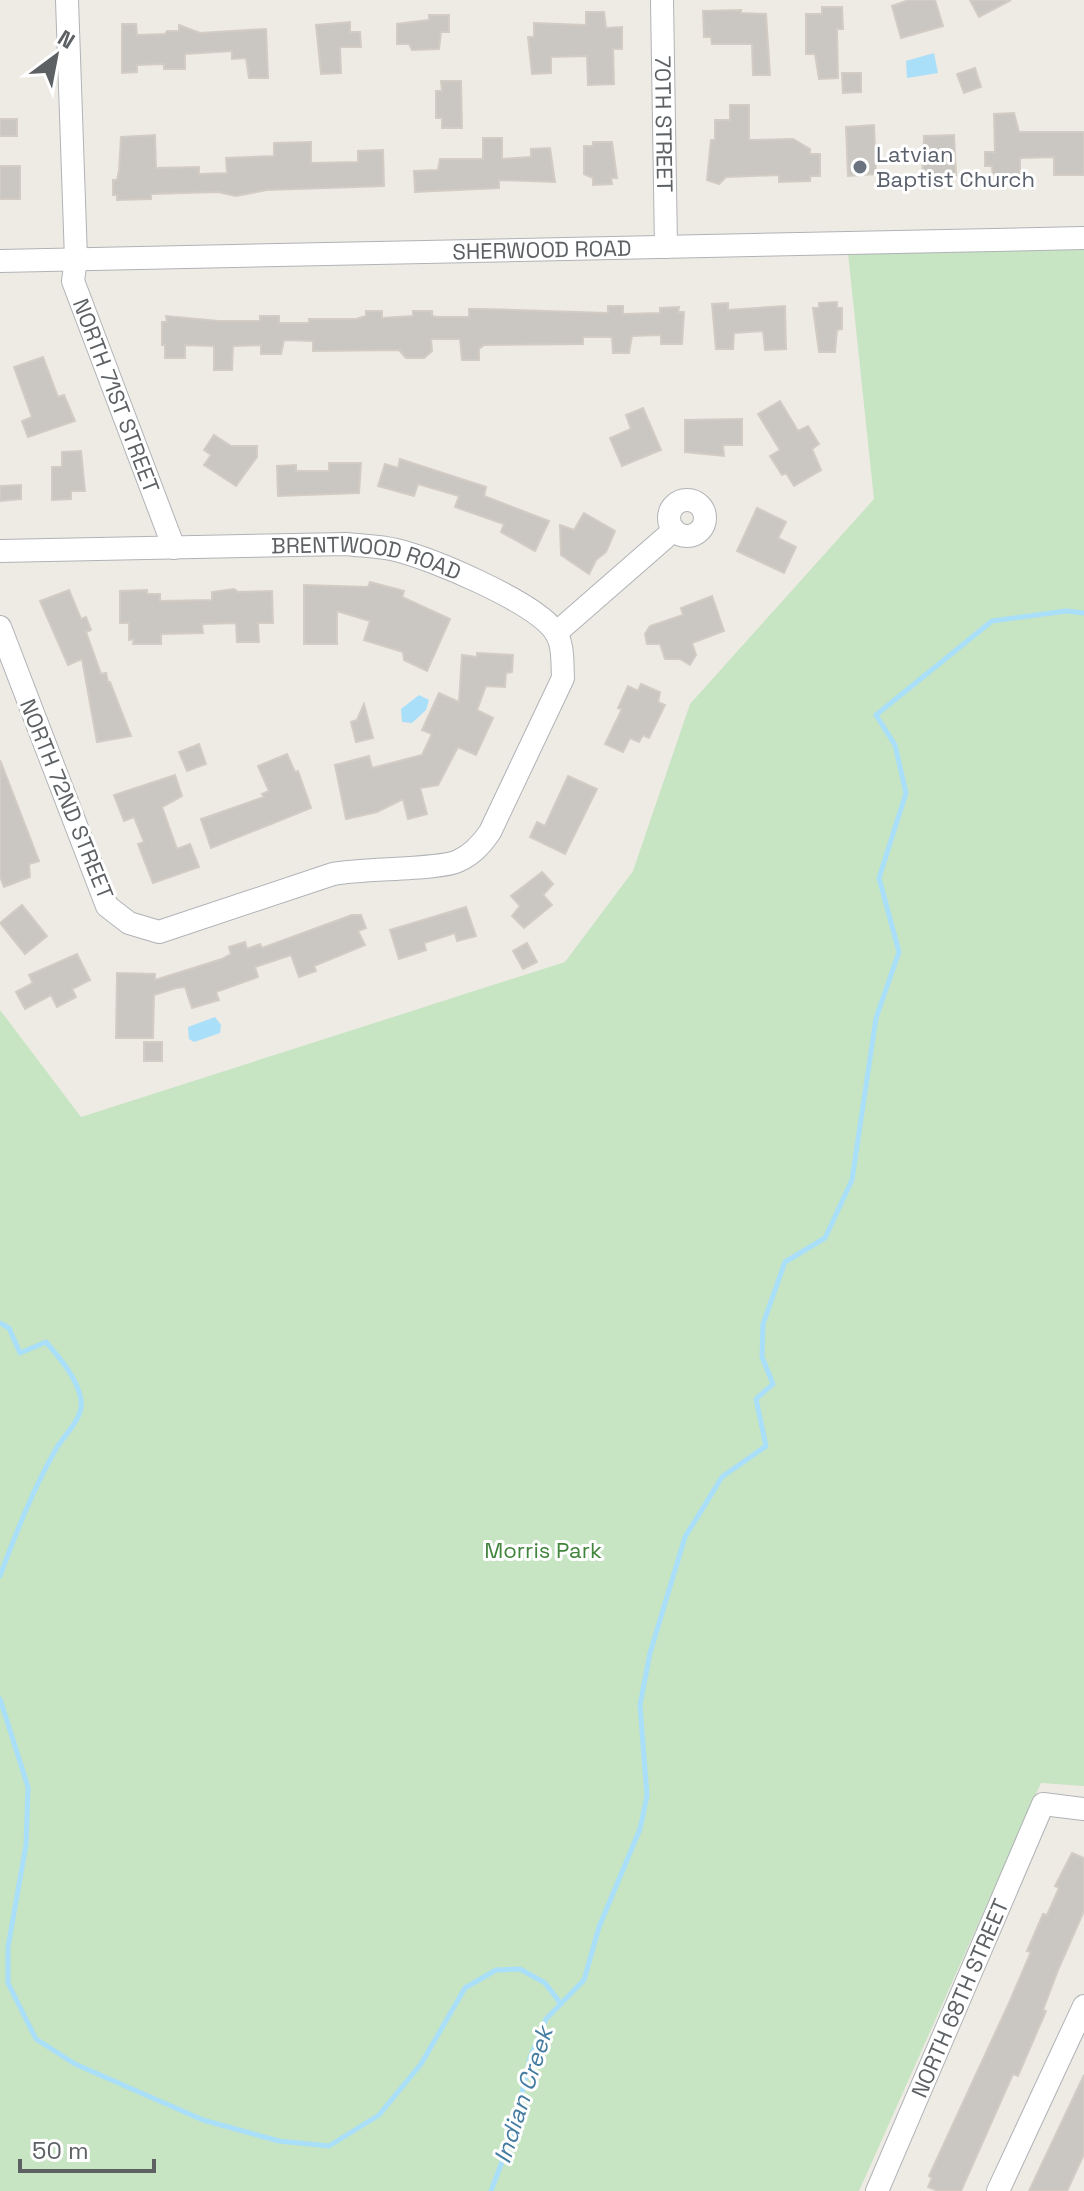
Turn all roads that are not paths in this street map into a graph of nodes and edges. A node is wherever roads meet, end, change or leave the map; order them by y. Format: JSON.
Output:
{"nodes":[{"id":1,"x":67,"y":0,"type":"edge"},
{"id":2,"x":662,"y":0,"type":"edge"},
{"id":3,"x":1084,"y":238,"type":"edge"},
{"id":4,"x":666,"y":247,"type":"junction"},
{"id":5,"x":76,"y":259,"type":"junction"},
{"id":6,"x":0,"y":261,"type":"edge"},
{"id":7,"x":674,"y":530,"type":"dead end"},
{"id":8,"x":174,"y":548,"type":"junction"},
{"id":9,"x":0,"y":551,"type":"edge"},
{"id":10,"x":0,"y":627,"type":"edge"},
{"id":11,"x":556,"y":633,"type":"junction"},
{"id":12,"x":1084,"y":1809,"type":"edge"},
{"id":13,"x":1084,"y":2006,"type":"edge"},
{"id":14,"x":884,"y":2189,"type":"edge"},
{"id":15,"x":998,"y":2191,"type":"edge"}],
"edges":[{"from":1,"to":5,"type":"street","name":"NORTH 71ST STREET"},
{"from":2,"to":4,"type":"street","name":"70TH STREET"},
{"from":3,"to":4,"type":"street","name":"SHERWOOD ROAD"},
{"from":4,"to":5,"type":"street","name":"SHERWOOD ROAD"},
{"from":5,"to":6,"type":"street","name":"SHERWOOD ROAD"},
{"from":5,"to":8,"type":"street","name":"NORTH 71ST STREET"},
{"from":7,"to":11,"type":"street"},
{"from":8,"to":9,"type":"street","name":"BRENTWOOD ROAD"},
{"from":8,"to":11,"type":"street","name":"BRENTWOOD ROAD"},
{"from":10,"to":11,"type":"street","name":"NORTH 72ND STREET"},
{"from":12,"to":14,"type":"street","name":"NORTH 68TH STREET"},
{"from":13,"to":15,"type":"street"}]}
